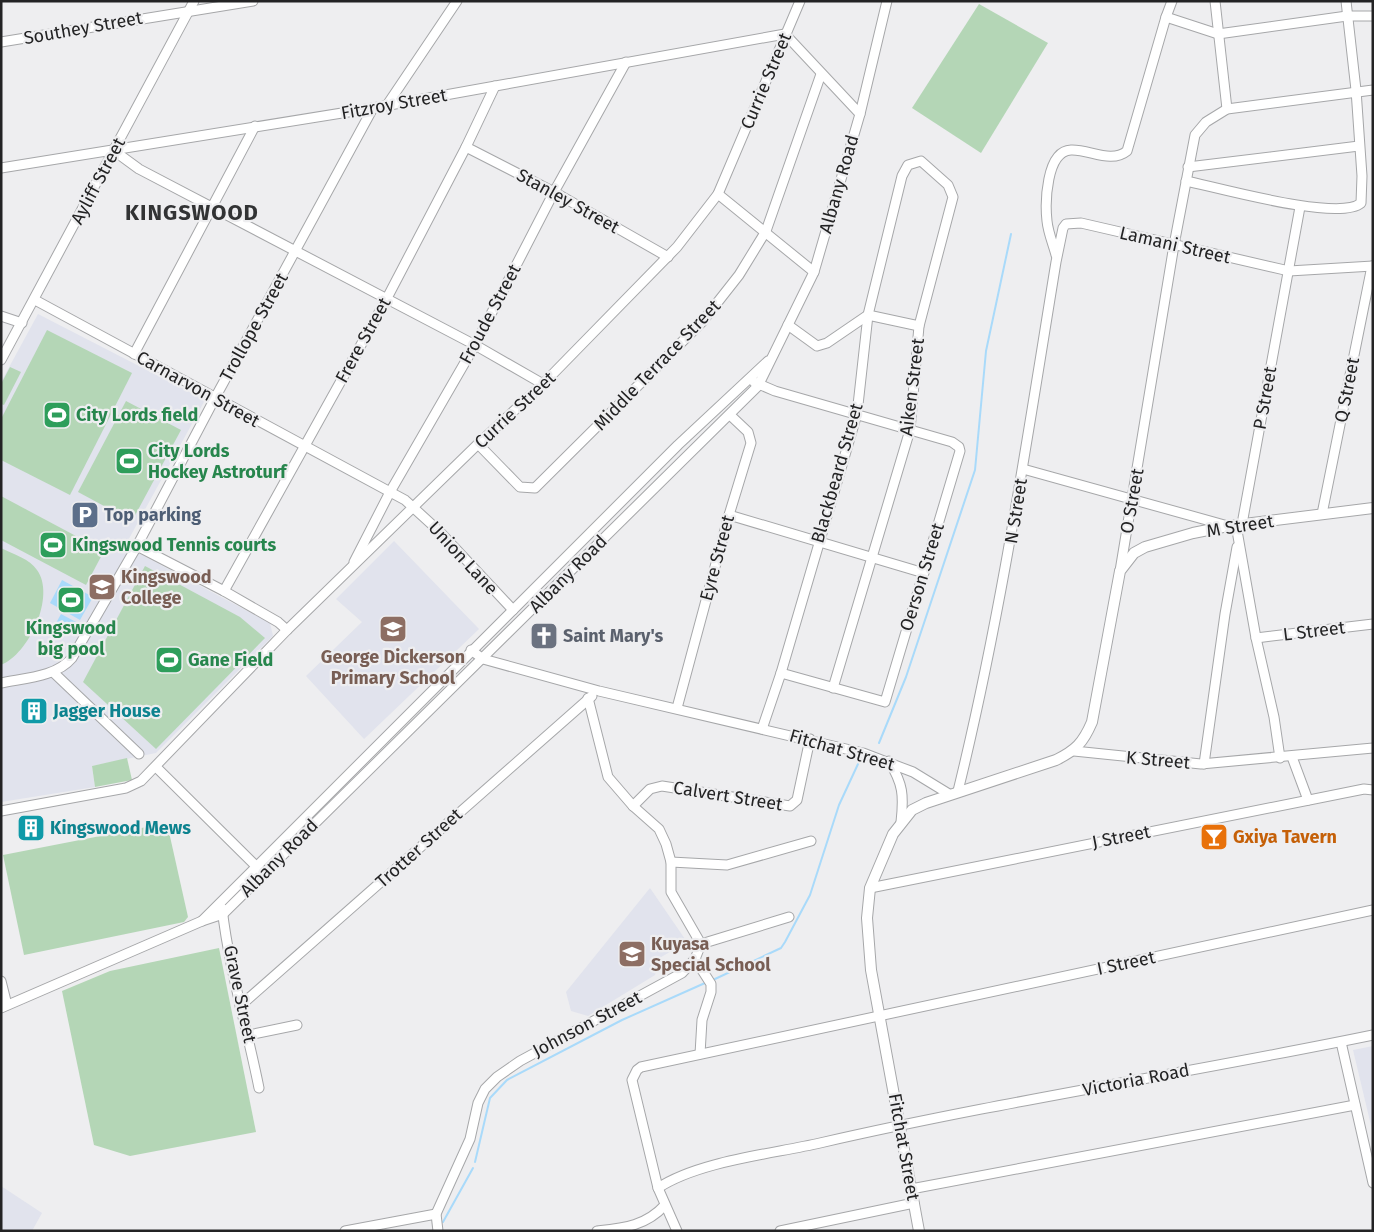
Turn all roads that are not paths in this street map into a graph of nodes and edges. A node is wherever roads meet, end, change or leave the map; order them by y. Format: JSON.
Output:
{"nodes":[{"id":1,"x":194,"y":1,"type":"edge"},
{"id":2,"x":253,"y":1,"type":"edge"},
{"id":3,"x":457,"y":1,"type":"edge"},
{"id":4,"x":800,"y":1,"type":"edge"},
{"id":5,"x":887,"y":1,"type":"edge"},
{"id":6,"x":1172,"y":1,"type":"edge"},
{"id":7,"x":1216,"y":1,"type":"edge"},
{"id":8,"x":1346,"y":1,"type":"edge"},
{"id":9,"x":188,"y":10,"type":"junction"},
{"id":10,"x":1347,"y":16,"type":"junction"},
{"id":11,"x":1373,"y":16,"type":"edge"},
{"id":12,"x":1166,"y":17,"type":"junction"},
{"id":13,"x":786,"y":34,"type":"junction"},
{"id":14,"x":1218,"y":34,"type":"junction"},
{"id":15,"x":1,"y":42,"type":"edge"},
{"id":16,"x":626,"y":62,"type":"junction"},
{"id":17,"x":821,"y":74,"type":"junction"},
{"id":18,"x":495,"y":86,"type":"junction"},
{"id":19,"x":1356,"y":90,"type":"junction"},
{"id":20,"x":1373,"y":90,"type":"edge"},
{"id":21,"x":387,"y":105,"type":"junction"},
{"id":22,"x":372,"y":108,"type":"junction"},
{"id":23,"x":1227,"y":109,"type":"junction"},
{"id":24,"x":860,"y":114,"type":"junction"},
{"id":25,"x":255,"y":126,"type":"junction"},
{"id":26,"x":466,"y":146,"type":"junction"},
{"id":27,"x":1360,"y":146,"type":"junction"},
{"id":28,"x":113,"y":150,"type":"junction"},
{"id":29,"x":915,"y":161,"type":"joint"},
{"id":30,"x":1188,"y":167,"type":"junction"},
{"id":31,"x":1,"y":168,"type":"edge"},
{"id":32,"x":1362,"y":176,"type":"junction"},
{"id":33,"x":1373,"y":176,"type":"edge"},
{"id":34,"x":1186,"y":181,"type":"junction"},
{"id":35,"x":554,"y":192,"type":"junction"},
{"id":36,"x":718,"y":194,"type":"junction"},
{"id":37,"x":212,"y":206,"type":"junction"},
{"id":38,"x":1300,"y":207,"type":"junction"},
{"id":39,"x":1063,"y":228,"type":"joint"},
{"id":40,"x":766,"y":231,"type":"junction"},
{"id":41,"x":1174,"y":245,"type":"junction"},
{"id":42,"x":296,"y":250,"type":"junction"},
{"id":43,"x":1057,"y":256,"type":"junction"},
{"id":44,"x":668,"y":257,"type":"junction"},
{"id":45,"x":1372,"y":266,"type":"edge"},
{"id":46,"x":814,"y":272,"type":"junction"},
{"id":47,"x":1289,"y":272,"type":"junction"},
{"id":48,"x":35,"y":300,"type":"junction"},
{"id":49,"x":386,"y":300,"type":"junction"},
{"id":50,"x":868,"y":315,"type":"junction"},
{"id":51,"x":1,"y":316,"type":"edge"},
{"id":52,"x":22,"y":323,"type":"junction"},
{"id":53,"x":788,"y":325,"type":"junction"},
{"id":54,"x":919,"y":326,"type":"junction"},
{"id":55,"x":475,"y":344,"type":"junction"},
{"id":56,"x":134,"y":354,"type":"junction"},
{"id":57,"x":770,"y":359,"type":"junction"},
{"id":58,"x":1,"y":360,"type":"edge"},
{"id":59,"x":748,"y":378,"type":"junction"},
{"id":60,"x":543,"y":384,"type":"junction"},
{"id":61,"x":758,"y":386,"type":"junction"},
{"id":62,"x":215,"y":398,"type":"junction"},
{"id":63,"x":856,"y":414,"type":"junction"},
{"id":64,"x":730,"y":415,"type":"junction"},
{"id":65,"x":910,"y":430,"type":"junction"},
{"id":66,"x":478,"y":444,"type":"junction"},
{"id":67,"x":678,"y":445,"type":"junction"},
{"id":68,"x":304,"y":446,"type":"junction"},
{"id":69,"x":688,"y":455,"type":"junction"},
{"id":70,"x":1023,"y":469,"type":"junction"},
{"id":71,"x":390,"y":492,"type":"junction"},
{"id":72,"x":1133,"y":499,"type":"junction"},
{"id":73,"x":414,"y":506,"type":"junction"},
{"id":74,"x":1373,"y":508,"type":"edge"},
{"id":75,"x":1322,"y":514,"type":"junction"},
{"id":76,"x":729,"y":515,"type":"junction"},
{"id":77,"x":1236,"y":525,"type":"junction"},
{"id":78,"x":1239,"y":540,"type":"junction"},
{"id":79,"x":818,"y":543,"type":"junction"},
{"id":80,"x":137,"y":546,"type":"junction"},
{"id":81,"x":871,"y":557,"type":"junction"},
{"id":82,"x":568,"y":558,"type":"junction"},
{"id":83,"x":353,"y":564,"type":"junction"},
{"id":84,"x":576,"y":566,"type":"junction"},
{"id":85,"x":1120,"y":571,"type":"junction"},
{"id":86,"x":924,"y":573,"type":"junction"},
{"id":87,"x":224,"y":591,"type":"junction"},
{"id":88,"x":512,"y":610,"type":"junction"},
{"id":89,"x":1373,"y":624,"type":"edge"},
{"id":90,"x":287,"y":630,"type":"junction"},
{"id":91,"x":1256,"y":638,"type":"junction"},
{"id":92,"x":471,"y":650,"type":"junction"},
{"id":93,"x":483,"y":659,"type":"junction"},
{"id":94,"x":53,"y":672,"type":"junction"},
{"id":95,"x":781,"y":673,"type":"junction"},
{"id":96,"x":1,"y":683,"type":"edge"},
{"id":97,"x":833,"y":688,"type":"junction"},
{"id":98,"x":599,"y":691,"type":"junction"},
{"id":99,"x":588,"y":698,"type":"junction"},
{"id":100,"x":414,"y":708,"type":"junction"},
{"id":101,"x":677,"y":708,"type":"junction"},
{"id":102,"x":424,"y":716,"type":"junction"},
{"id":103,"x":762,"y":729,"type":"junction"},
{"id":104,"x":810,"y":739,"type":"junction"},
{"id":105,"x":1373,"y":748,"type":"edge"},
{"id":106,"x":1074,"y":752,"type":"junction"},
{"id":107,"x":139,"y":754,"type":"dead end"},
{"id":108,"x":1292,"y":757,"type":"junction"},
{"id":109,"x":1280,"y":758,"type":"junction"},
{"id":110,"x":888,"y":761,"type":"junction"},
{"id":111,"x":360,"y":762,"type":"junction"},
{"id":112,"x":1204,"y":764,"type":"junction"},
{"id":113,"x":156,"y":767,"type":"junction"},
{"id":114,"x":369,"y":770,"type":"junction"},
{"id":115,"x":1373,"y":790,"type":"edge"},
{"id":116,"x":954,"y":793,"type":"junction"},
{"id":117,"x":1308,"y":800,"type":"junction"},
{"id":118,"x":633,"y":806,"type":"junction"},
{"id":119,"x":1,"y":811,"type":"edge"},
{"id":120,"x":901,"y":822,"type":"junction"},
{"id":121,"x":811,"y":841,"type":"dead end"},
{"id":122,"x":671,"y":862,"type":"junction"},
{"id":123,"x":255,"y":866,"type":"junction"},
{"id":124,"x":263,"y":874,"type":"junction"},
{"id":125,"x":870,"y":888,"type":"junction"},
{"id":126,"x":221,"y":899,"type":"junction"},
{"id":127,"x":1373,"y":910,"type":"edge"},
{"id":128,"x":223,"y":914,"type":"junction"},
{"id":129,"x":789,"y":917,"type":"dead end"},
{"id":130,"x":202,"y":920,"type":"junction"},
{"id":131,"x":701,"y":944,"type":"junction"},
{"id":132,"x":695,"y":959,"type":"junction"},
{"id":133,"x":1,"y":981,"type":"edge"},
{"id":134,"x":4,"y":1006,"type":"edge"},
{"id":135,"x":240,"y":1006,"type":"junction"},
{"id":136,"x":879,"y":1016,"type":"junction"},
{"id":137,"x":297,"y":1025,"type":"dead end"},
{"id":138,"x":249,"y":1035,"type":"junction"},
{"id":139,"x":1373,"y":1036,"type":"edge"},
{"id":140,"x":1341,"y":1042,"type":"junction"},
{"id":141,"x":700,"y":1054,"type":"junction"},
{"id":142,"x":259,"y":1088,"type":"dead end"},
{"id":143,"x":1355,"y":1105,"type":"junction"},
{"id":144,"x":900,"y":1125,"type":"junction"},
{"id":145,"x":1373,"y":1183,"type":"edge"},
{"id":146,"x":658,"y":1188,"type":"junction"},
{"id":147,"x":911,"y":1189,"type":"junction"},
{"id":148,"x":914,"y":1203,"type":"junction"},
{"id":149,"x":666,"y":1205,"type":"junction"},
{"id":150,"x":436,"y":1214,"type":"junction"},
{"id":151,"x":345,"y":1231,"type":"edge"},
{"id":152,"x":438,"y":1231,"type":"edge"},
{"id":153,"x":597,"y":1231,"type":"edge"},
{"id":154,"x":677,"y":1231,"type":"edge"},
{"id":155,"x":780,"y":1231,"type":"edge"},
{"id":156,"x":920,"y":1231,"type":"edge"}],
"edges":[{"from":1,"to":9,"type":"street","name":"Ayliff Street"},
{"from":2,"to":9,"type":"street","name":"Southey Street"},
{"from":3,"to":21,"type":"street"},
{"from":4,"to":13,"type":"street","name":"Currie Street"},
{"from":5,"to":24,"type":"street","name":"Albany Road"},
{"from":6,"to":12,"type":"street"},
{"from":7,"to":14,"type":"street"},
{"from":8,"to":10,"type":"street"},
{"from":9,"to":15,"type":"street","name":"Southey Street"},
{"from":9,"to":28,"type":"street","name":"Ayliff Street"},
{"from":10,"to":11,"type":"street"},
{"from":10,"to":14,"type":"street"},
{"from":10,"to":19,"type":"street"},
{"from":12,"to":14,"type":"street"},
{"from":12,"to":43,"type":"street"},
{"from":13,"to":16,"type":"street","name":"Fitzroy Street"},
{"from":13,"to":17,"type":"street"},
{"from":13,"to":36,"type":"street","name":"Currie Street"},
{"from":14,"to":23,"type":"street"},
{"from":16,"to":18,"type":"street","name":"Fitzroy Street"},
{"from":16,"to":35,"type":"street","name":"Froude Street"},
{"from":17,"to":24,"type":"street"},
{"from":17,"to":40,"type":"street","name":"Middle Terrace Street"},
{"from":18,"to":21,"type":"street","name":"Fitzroy Street"},
{"from":18,"to":26,"type":"street","name":"Frere Street"},
{"from":19,"to":20,"type":"street"},
{"from":19,"to":23,"type":"street"},
{"from":19,"to":27,"type":"street"},
{"from":21,"to":22,"type":"street","name":"Fitzroy Street"},
{"from":22,"to":25,"type":"street","name":"Fitzroy Street"},
{"from":22,"to":42,"type":"street","name":"Trollope Street"},
{"from":23,"to":30,"type":"street","name":"O Street"},
{"from":24,"to":46,"type":"street","name":"Albany Road"},
{"from":25,"to":28,"type":"street","name":"Fitzroy Street"},
{"from":25,"to":37,"type":"street"},
{"from":26,"to":35,"type":"street","name":"Stanley Street"},
{"from":26,"to":49,"type":"street","name":"Frere Street"},
{"from":27,"to":30,"type":"street"},
{"from":27,"to":32,"type":"street"},
{"from":28,"to":31,"type":"street","name":"Fitzroy Street"},
{"from":28,"to":37,"type":"street"},
{"from":28,"to":48,"type":"street","name":"Ayliff Street"},
{"from":29,"to":50,"type":"street","name":"Blackbeard Street"},
{"from":29,"to":54,"type":"street","name":"Aiken Street"},
{"from":30,"to":34,"type":"street","name":"O Street"},
{"from":32,"to":33,"type":"street"},
{"from":32,"to":38,"type":"street"},
{"from":34,"to":38,"type":"street"},
{"from":34,"to":41,"type":"street","name":"O Street"},
{"from":35,"to":44,"type":"street","name":"Stanley Street"},
{"from":35,"to":55,"type":"street","name":"Froude Street"},
{"from":36,"to":40,"type":"street"},
{"from":36,"to":44,"type":"street","name":"Currie Street"},
{"from":37,"to":42,"type":"street"},
{"from":37,"to":56,"type":"street"},
{"from":38,"to":47,"type":"street","name":"P Street"},
{"from":39,"to":41,"type":"street","name":"Lamani Street"},
{"from":39,"to":43,"type":"street","name":"N Street"},
{"from":40,"to":46,"type":"street"},
{"from":40,"to":66,"type":"street","name":"Middle Terrace Street"},
{"from":41,"to":47,"type":"street","name":"Lamani Street"},
{"from":41,"to":72,"type":"street","name":"O Street"},
{"from":42,"to":49,"type":"street"},
{"from":42,"to":62,"type":"street","name":"Trollope Street"},
{"from":43,"to":70,"type":"street","name":"N Street"},
{"from":44,"to":60,"type":"street","name":"Currie Street"},
{"from":45,"to":47,"type":"street","name":"Lamani Street"},
{"from":45,"to":75,"type":"street","name":"Q Street"},
{"from":46,"to":53,"type":"street","name":"Albany Road"},
{"from":47,"to":77,"type":"street","name":"P Street"},
{"from":48,"to":52,"type":"street","name":"Ayliff Street"},
{"from":48,"to":56,"type":"street","name":"Carnarvon Street"},
{"from":49,"to":55,"type":"street"},
{"from":49,"to":68,"type":"street","name":"Frere Street"},
{"from":50,"to":53,"type":"street"},
{"from":50,"to":54,"type":"street"},
{"from":50,"to":63,"type":"street","name":"Blackbeard Street"},
{"from":51,"to":52,"type":"street"},
{"from":52,"to":58,"type":"street","name":"Ayliff Street"},
{"from":53,"to":57,"type":"street","name":"Albany Road"},
{"from":54,"to":65,"type":"street","name":"Aiken Street"},
{"from":55,"to":60,"type":"street"},
{"from":55,"to":71,"type":"street","name":"Froude Street"},
{"from":56,"to":62,"type":"street","name":"Carnarvon Street"},
{"from":57,"to":59,"type":"street","name":"Albany Road"},
{"from":57,"to":61,"type":"street","name":"Albany Road"},
{"from":59,"to":61,"type":"street"},
{"from":59,"to":67,"type":"street","name":"Albany Road"},
{"from":60,"to":66,"type":"street","name":"Currie Street"},
{"from":61,"to":63,"type":"street"},
{"from":61,"to":64,"type":"street","name":"Albany Road"},
{"from":62,"to":68,"type":"street","name":"Carnarvon Street"},
{"from":62,"to":80,"type":"street","name":"Trollope Street"},
{"from":63,"to":65,"type":"street"},
{"from":63,"to":79,"type":"street","name":"Blackbeard Street"},
{"from":64,"to":69,"type":"street","name":"Albany Road"},
{"from":64,"to":76,"type":"street","name":"Eyre Street"},
{"from":65,"to":81,"type":"street","name":"Aiken Street"},
{"from":65,"to":86,"type":"street","name":"Oerson Street"},
{"from":66,"to":73,"type":"street","name":"Currie Street"},
{"from":67,"to":69,"type":"street"},
{"from":67,"to":82,"type":"street","name":"Albany Road"},
{"from":68,"to":71,"type":"street","name":"Carnarvon Street"},
{"from":68,"to":87,"type":"street","name":"Frere Street"},
{"from":69,"to":84,"type":"street","name":"Albany Road"},
{"from":70,"to":72,"type":"street"},
{"from":70,"to":116,"type":"street","name":"N Street"},
{"from":71,"to":73,"type":"street","name":"Carnarvon Street"},
{"from":71,"to":83,"type":"street","name":"Froude Street"},
{"from":72,"to":77,"type":"street"},
{"from":72,"to":85,"type":"street","name":"O Street"},
{"from":73,"to":83,"type":"street","name":"Currie Street"},
{"from":73,"to":88,"type":"street","name":"Union Lane"},
{"from":74,"to":75,"type":"street","name":"M Street"},
{"from":75,"to":77,"type":"street","name":"M Street"},
{"from":76,"to":79,"type":"street"},
{"from":76,"to":101,"type":"street","name":"Eyre Street"},
{"from":77,"to":78,"type":"street","name":"P Street"},
{"from":77,"to":85,"type":"street","name":"M Street"},
{"from":78,"to":91,"type":"street","name":"P Street"},
{"from":78,"to":112,"type":"street","name":"P Street"},
{"from":79,"to":81,"type":"street"},
{"from":79,"to":95,"type":"street","name":"Blackbeard Street"},
{"from":80,"to":87,"type":"street"},
{"from":80,"to":94,"type":"street","name":"Trollope Street"},
{"from":81,"to":86,"type":"street"},
{"from":81,"to":97,"type":"street","name":"Aiken Street"},
{"from":82,"to":84,"type":"street"},
{"from":82,"to":88,"type":"street","name":"Albany Road"},
{"from":83,"to":90,"type":"street","name":"Currie Street"},
{"from":84,"to":93,"type":"street","name":"Albany Road"},
{"from":85,"to":106,"type":"street","name":"O Street"},
{"from":86,"to":97,"type":"street","name":"Oerson Street"},
{"from":87,"to":90,"type":"street"},
{"from":88,"to":92,"type":"street","name":"Albany Road"},
{"from":89,"to":91,"type":"street","name":"L Street"},
{"from":90,"to":113,"type":"street","name":"Currie Street"},
{"from":91,"to":109,"type":"street","name":"P Street"},
{"from":92,"to":93,"type":"street","name":"Fitchat Street"},
{"from":92,"to":100,"type":"street","name":"Albany Road"},
{"from":93,"to":98,"type":"street","name":"Fitchat Street"},
{"from":93,"to":102,"type":"street","name":"Albany Road"},
{"from":94,"to":96,"type":"street"},
{"from":94,"to":107,"type":"street"},
{"from":95,"to":97,"type":"street"},
{"from":95,"to":103,"type":"street","name":"Blackbeard Street"},
{"from":98,"to":99,"type":"street","name":"Trotter Street"},
{"from":98,"to":101,"type":"street","name":"Fitchat Street"},
{"from":99,"to":118,"type":"street"},
{"from":99,"to":135,"type":"street","name":"Trotter Street"},
{"from":100,"to":102,"type":"street"},
{"from":100,"to":111,"type":"street","name":"Albany Road"},
{"from":101,"to":103,"type":"street","name":"Fitchat Street"},
{"from":102,"to":114,"type":"street","name":"Albany Road"},
{"from":103,"to":104,"type":"street","name":"Fitchat Street"},
{"from":104,"to":110,"type":"street","name":"Fitchat Street"},
{"from":104,"to":118,"type":"street","name":"Calvert Street"},
{"from":105,"to":108,"type":"street","name":"K Street"},
{"from":106,"to":112,"type":"street","name":"K Street"},
{"from":106,"to":116,"type":"street","name":"K Street"},
{"from":108,"to":109,"type":"street","name":"K Street"},
{"from":108,"to":117,"type":"street"},
{"from":109,"to":112,"type":"street","name":"K Street"},
{"from":110,"to":116,"type":"street","name":"Fitchat Street"},
{"from":110,"to":120,"type":"street"},
{"from":111,"to":114,"type":"street"},
{"from":111,"to":123,"type":"street","name":"Albany Road"},
{"from":113,"to":119,"type":"street","name":"Currie Street"},
{"from":113,"to":123,"type":"street"},
{"from":114,"to":124,"type":"street","name":"Albany Road"},
{"from":115,"to":117,"type":"street","name":"J Street"},
{"from":116,"to":120,"type":"street","name":"Fitchat Street"},
{"from":117,"to":125,"type":"street","name":"J Street"},
{"from":118,"to":122,"type":"street"},
{"from":120,"to":125,"type":"street","name":"Fitchat Street"},
{"from":121,"to":122,"type":"street"},
{"from":122,"to":131,"type":"street"},
{"from":123,"to":124,"type":"street"},
{"from":123,"to":126,"type":"street","name":"Albany Road"},
{"from":124,"to":128,"type":"street","name":"Albany Road"},
{"from":125,"to":136,"type":"street","name":"Fitchat Street"},
{"from":126,"to":128,"type":"street","name":"Grave Street"},
{"from":126,"to":130,"type":"street","name":"Albany Road"},
{"from":127,"to":136,"type":"street","name":"I Street"},
{"from":128,"to":130,"type":"street","name":"Albany Road"},
{"from":128,"to":135,"type":"street","name":"Grave Street"},
{"from":129,"to":131,"type":"street"},
{"from":130,"to":134,"type":"street","name":"Albany Road"},
{"from":131,"to":132,"type":"street","name":"Johnson Street"},
{"from":132,"to":141,"type":"street"},
{"from":132,"to":150,"type":"street","name":"Johnson Street"},
{"from":133,"to":134,"type":"street"},
{"from":135,"to":138,"type":"street","name":"Grave Street"},
{"from":136,"to":141,"type":"street","name":"I Street"},
{"from":136,"to":144,"type":"street","name":"Fitchat Street"},
{"from":137,"to":138,"type":"street"},
{"from":138,"to":142,"type":"street","name":"Grave Street"},
{"from":139,"to":140,"type":"street","name":"Victoria Road"},
{"from":140,"to":143,"type":"street"},
{"from":140,"to":144,"type":"street","name":"Victoria Road"},
{"from":141,"to":146,"type":"street","name":"I Street"},
{"from":143,"to":145,"type":"street"},
{"from":143,"to":147,"type":"street"},
{"from":144,"to":146,"type":"street","name":"Victoria Road"},
{"from":144,"to":147,"type":"street","name":"Fitchat Street"},
{"from":146,"to":149,"type":"street","name":"I Street"},
{"from":147,"to":148,"type":"street","name":"Fitchat Street"},
{"from":148,"to":155,"type":"street"},
{"from":148,"to":156,"type":"street","name":"Fitchat Street"},
{"from":149,"to":153,"type":"street"},
{"from":149,"to":154,"type":"street","name":"I Street"},
{"from":150,"to":151,"type":"street"},
{"from":150,"to":152,"type":"street"}]}
